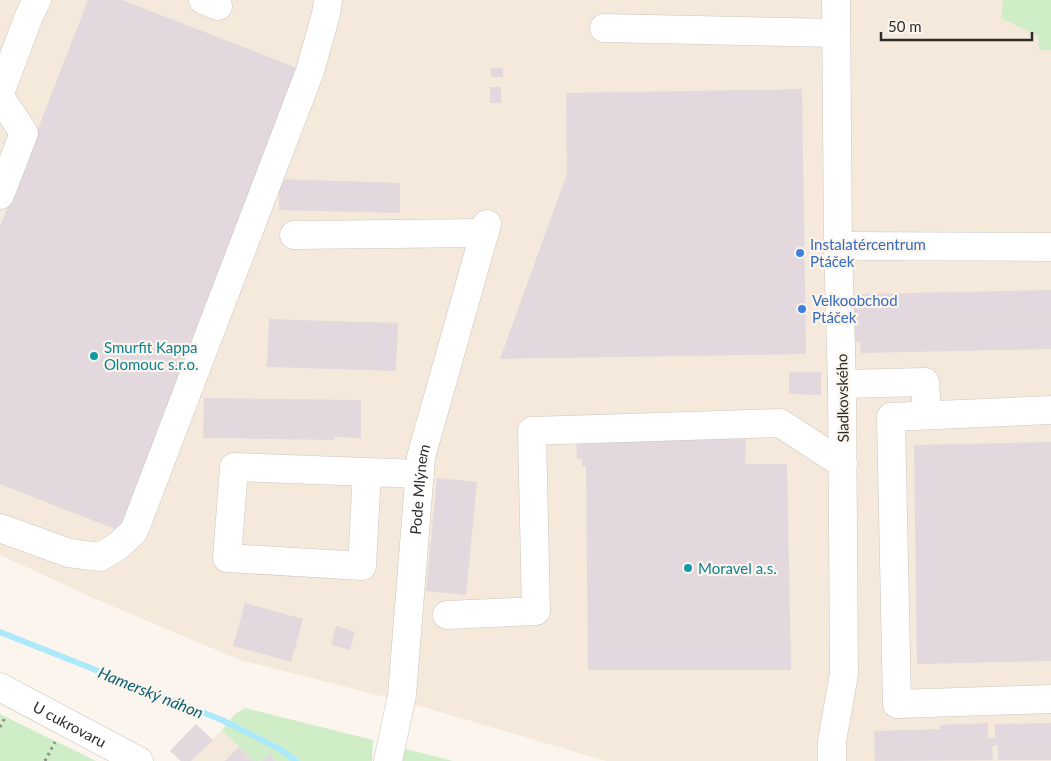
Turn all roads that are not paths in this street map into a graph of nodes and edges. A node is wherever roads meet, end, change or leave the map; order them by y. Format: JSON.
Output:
{"nodes":[{"id":1,"x":37,"y":0,"type":"edge"},
{"id":2,"x":328,"y":0,"type":"edge"},
{"id":3,"x":836,"y":0,"type":"edge"},
{"id":4,"x":604,"y":28,"type":"dead end"},
{"id":5,"x":836,"y":33,"type":"junction"},
{"id":6,"x":0,"y":95,"type":"edge"},
{"id":7,"x":0,"y":195,"type":"edge"},
{"id":8,"x":294,"y":235,"type":"dead end"},
{"id":9,"x":838,"y":246,"type":"junction"},
{"id":10,"x":1051,"y":247,"type":"edge"},
{"id":11,"x":842,"y":384,"type":"junction"},
{"id":12,"x":1051,"y":410,"type":"edge"},
{"id":13,"x":927,"y":415,"type":"junction"},
{"id":14,"x":843,"y":464,"type":"junction"},
{"id":15,"x":367,"y":472,"type":"junction"},
{"id":16,"x":420,"y":474,"type":"junction"},
{"id":17,"x":0,"y":528,"type":"edge"},
{"id":18,"x":448,"y":616,"type":"dead end"},
{"id":19,"x":0,"y":687,"type":"edge"},
{"id":20,"x":1051,"y":699,"type":"edge"},
{"id":21,"x":139,"y":761,"type":"edge"},
{"id":22,"x":388,"y":761,"type":"edge"},
{"id":23,"x":832,"y":761,"type":"edge"}],
"edges":[{"from":1,"to":6,"type":"street"},
{"from":2,"to":17,"type":"street"},
{"from":3,"to":5,"type":"street","name":"Sladkovského"},
{"from":4,"to":5,"type":"street"},
{"from":5,"to":9,"type":"street","name":"Sladkovského"},
{"from":6,"to":7,"type":"street"},
{"from":8,"to":16,"type":"street","name":"Pode Mlýnem"},
{"from":9,"to":10,"type":"street"},
{"from":9,"to":11,"type":"street","name":"Sladkovského"},
{"from":11,"to":13,"type":"street"},
{"from":11,"to":14,"type":"street","name":"Sladkovského"},
{"from":12,"to":13,"type":"street"},
{"from":13,"to":20,"type":"street"},
{"from":14,"to":18,"type":"street"},
{"from":14,"to":23,"type":"street","name":"Sladkovského"},
{"from":15,"to":15,"type":"street"},
{"from":15,"to":16,"type":"street"},
{"from":16,"to":22,"type":"street","name":"Pode Mlýnem"},
{"from":19,"to":21,"type":"street","name":"U cukrovaru"}]}
